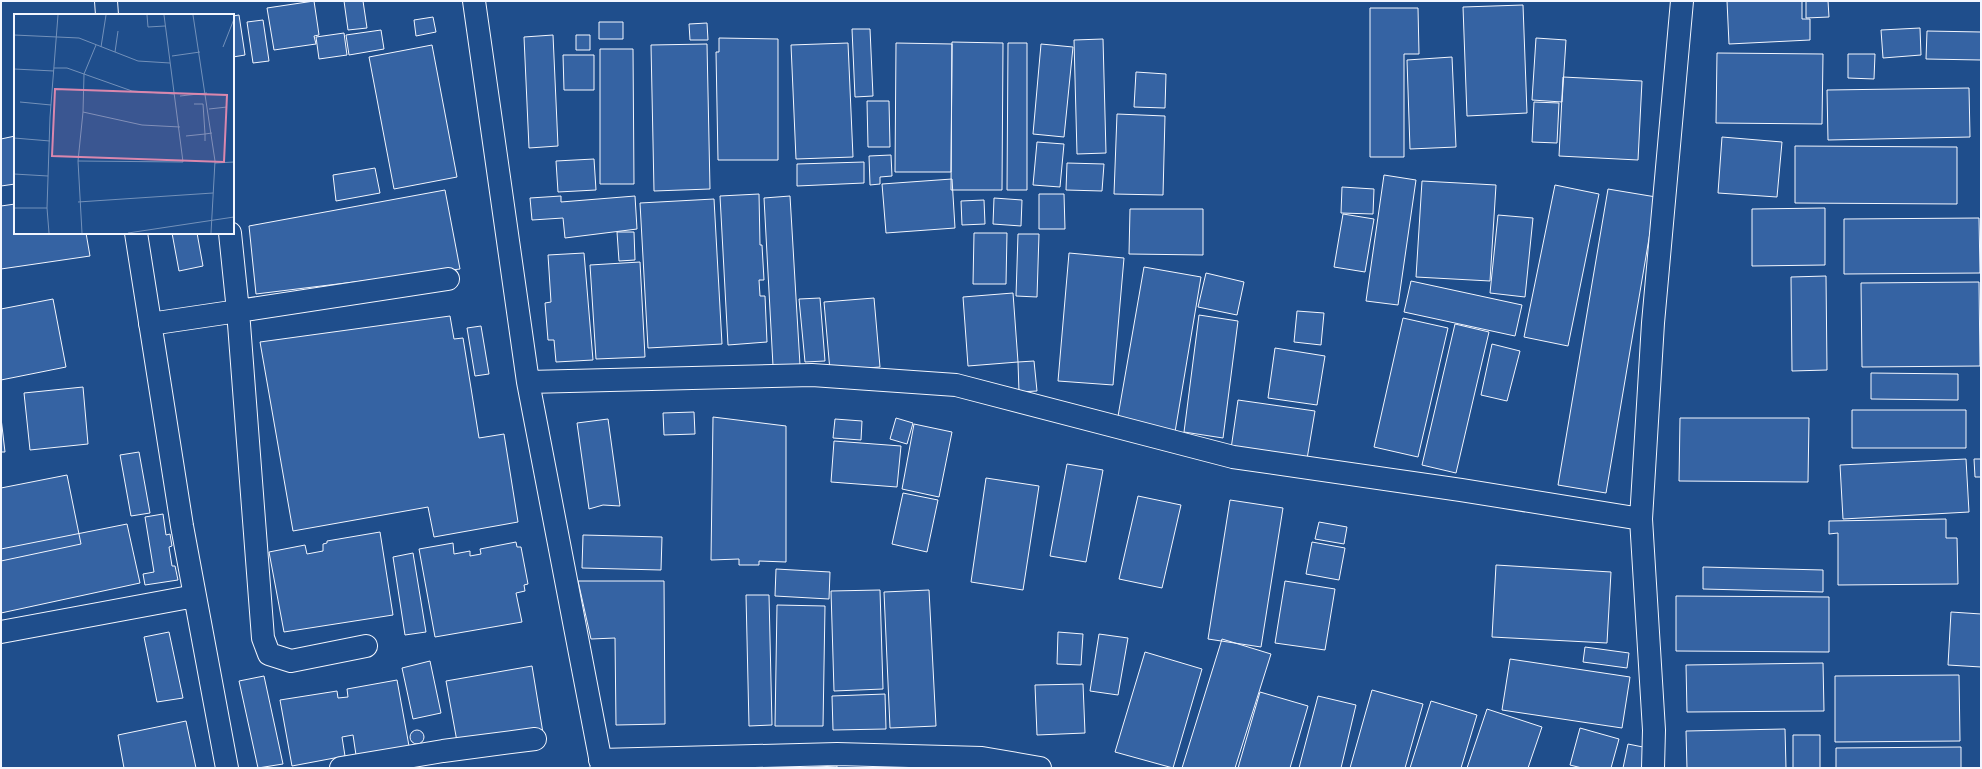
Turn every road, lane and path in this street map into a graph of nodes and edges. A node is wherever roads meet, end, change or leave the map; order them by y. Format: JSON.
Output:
{"nodes":[{"id":1,"x":106,"y":1,"type":"edge"},
{"id":2,"x":474,"y":1,"type":"edge"},
{"id":3,"x":1682,"y":1,"type":"edge"},
{"id":4,"x":107,"y":14,"type":"edge"},
{"id":5,"x":136,"y":234,"type":"edge"},
{"id":6,"x":230,"y":234,"type":"edge"},
{"id":7,"x":448,"y":279,"type":"dead end"},
{"id":8,"x":238,"y":311,"type":"junction"},
{"id":9,"x":150,"y":324,"type":"junction"},
{"id":10,"x":528,"y":382,"type":"junction"},
{"id":11,"x":1641,"y":519,"type":"junction"},
{"id":12,"x":195,"y":596,"type":"junction"},
{"id":13,"x":1,"y":632,"type":"edge"},
{"id":14,"x":366,"y":646,"type":"dead end"},
{"id":15,"x":535,"y":738,"type":"dead end"},
{"id":16,"x":601,"y":764,"type":"edge"},
{"id":17,"x":227,"y":768,"type":"edge"},
{"id":18,"x":341,"y":768,"type":"edge"},
{"id":19,"x":1040,"y":768,"type":"edge"},
{"id":20,"x":1653,"y":768,"type":"edge"}],
"edges":[{"from":1,"to":4,"type":"street"},
{"from":2,"to":10,"type":"street"},
{"from":3,"to":11,"type":"street"},
{"from":5,"to":9,"type":"street"},
{"from":6,"to":8,"type":"street"},
{"from":7,"to":8,"type":"street"},
{"from":8,"to":9,"type":"street"},
{"from":8,"to":14,"type":"street"},
{"from":9,"to":12,"type":"street"},
{"from":10,"to":11,"type":"street"},
{"from":10,"to":16,"type":"street"},
{"from":11,"to":20,"type":"street"},
{"from":12,"to":13,"type":"street"},
{"from":12,"to":17,"type":"street"},
{"from":15,"to":18,"type":"street"},
{"from":16,"to":19,"type":"street"}]}
